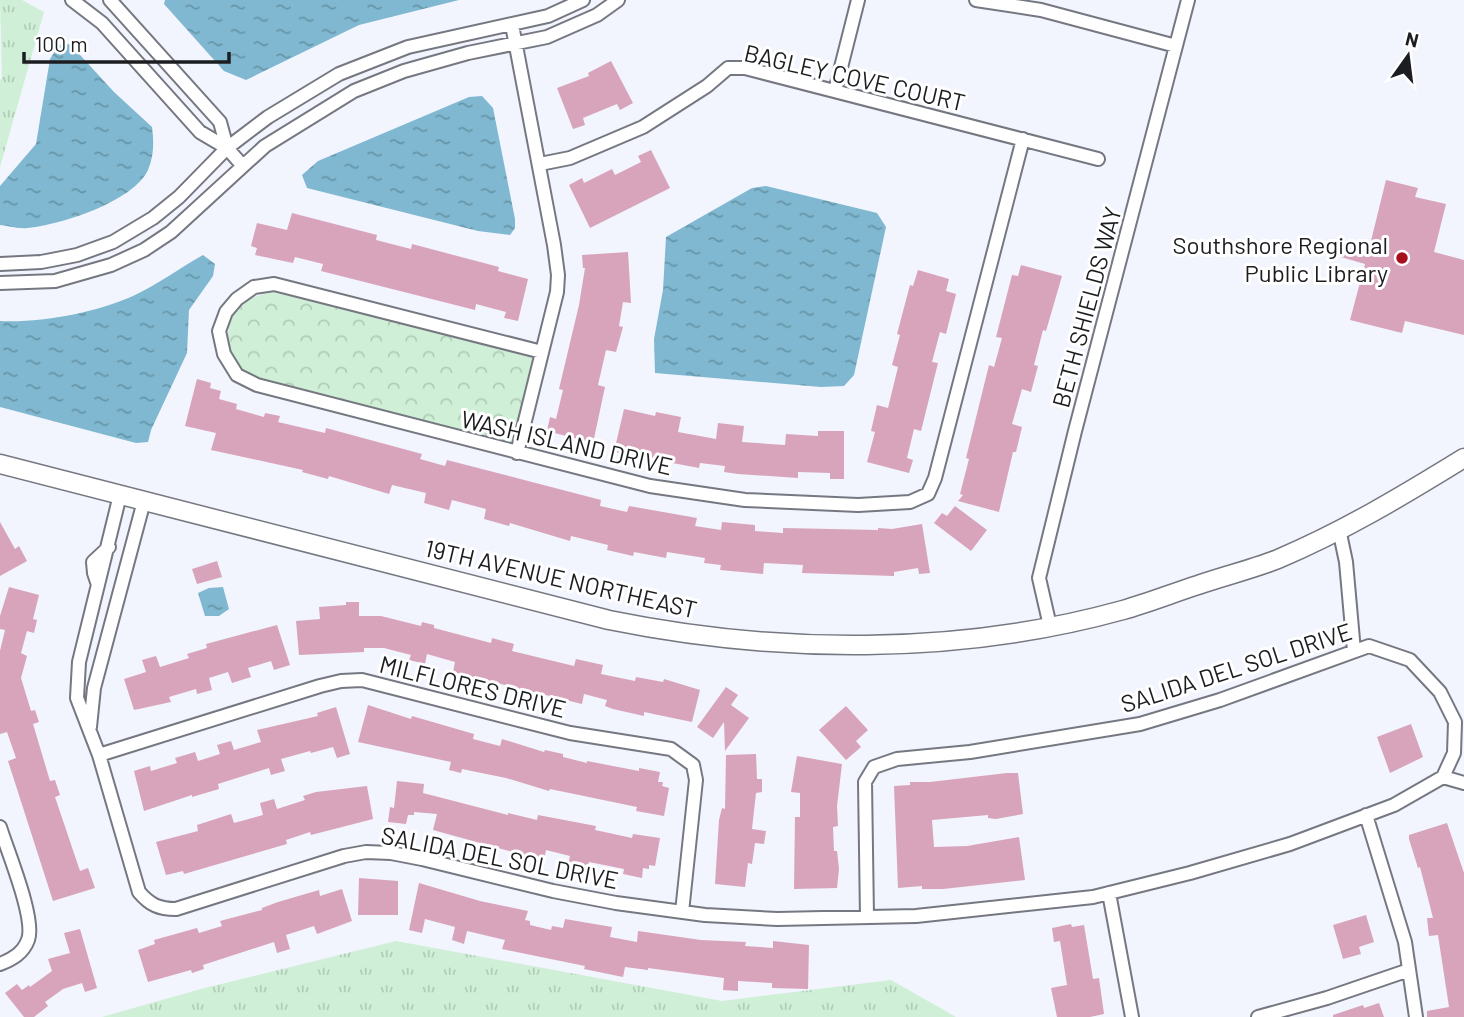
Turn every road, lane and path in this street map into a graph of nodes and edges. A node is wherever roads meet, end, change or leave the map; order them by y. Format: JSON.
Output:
{"nodes":[{"id":1,"x":72,"y":0,"type":"edge"},
{"id":2,"x":110,"y":0,"type":"edge"},
{"id":3,"x":583,"y":0,"type":"edge"},
{"id":4,"x":618,"y":0,"type":"edge"},
{"id":5,"x":858,"y":0,"type":"edge"},
{"id":6,"x":976,"y":0,"type":"edge"},
{"id":7,"x":1188,"y":0,"type":"edge"},
{"id":8,"x":512,"y":25,"type":"junction"},
{"id":9,"x":517,"y":45,"type":"junction"},
{"id":10,"x":1176,"y":46,"type":"junction"},
{"id":11,"x":835,"y":91,"type":"junction"},
{"id":12,"x":1023,"y":139,"type":"junction"},
{"id":13,"x":227,"y":148,"type":"junction"},
{"id":14,"x":1098,"y":159,"type":"dead end"},
{"id":15,"x":540,"y":164,"type":"junction"},
{"id":16,"x":242,"y":165,"type":"junction"},
{"id":17,"x":0,"y":264,"type":"edge"},
{"id":18,"x":0,"y":283,"type":"edge"},
{"id":19,"x":542,"y":352,"type":"junction"},
{"id":20,"x":517,"y":453,"type":"junction"},
{"id":21,"x":1464,"y":458,"type":"edge"},
{"id":22,"x":0,"y":464,"type":"edge"},
{"id":23,"x":120,"y":495,"type":"junction"},
{"id":24,"x":144,"y":501,"type":"junction"},
{"id":25,"x":1339,"y":529,"type":"junction"},
{"id":26,"x":99,"y":585,"type":"junction"},
{"id":27,"x":120,"y":590,"type":"junction"},
{"id":28,"x":92,"y":611,"type":"junction"},
{"id":29,"x":114,"y":616,"type":"junction"},
{"id":30,"x":1051,"y":626,"type":"junction"},
{"id":31,"x":1354,"y":651,"type":"junction"},
{"id":32,"x":89,"y":730,"type":"junction"},
{"id":33,"x":1459,"y":745,"type":"edge"},
{"id":34,"x":99,"y":755,"type":"junction"},
{"id":35,"x":1443,"y":777,"type":"junction"},
{"id":36,"x":1464,"y":783,"type":"edge"},
{"id":37,"x":1366,"y":816,"type":"junction"},
{"id":38,"x":0,"y":827,"type":"edge"},
{"id":39,"x":1109,"y":893,"type":"junction"},
{"id":40,"x":682,"y":912,"type":"junction"},
{"id":41,"x":867,"y":917,"type":"junction"},
{"id":42,"x":0,"y":964,"type":"edge"},
{"id":43,"x":1409,"y":970,"type":"junction"},
{"id":44,"x":1132,"y":1017,"type":"edge"},
{"id":45,"x":1258,"y":1017,"type":"edge"},
{"id":46,"x":1416,"y":1017,"type":"edge"}],
"edges":[{"from":1,"to":13,"type":"street"},
{"from":2,"to":13,"type":"street"},
{"from":3,"to":8,"type":"street"},
{"from":4,"to":9,"type":"street"},
{"from":5,"to":11,"type":"street"},
{"from":6,"to":10,"type":"street"},
{"from":7,"to":10,"type":"street","name":"BETH SHIELDS WAY"},
{"from":8,"to":9,"type":"street"},
{"from":8,"to":13,"type":"street"},
{"from":9,"to":15,"type":"street"},
{"from":9,"to":16,"type":"street"},
{"from":10,"to":30,"type":"street","name":"BETH SHIELDS WAY"},
{"from":11,"to":12,"type":"street","name":"BAGLEY COVE COURT"},
{"from":11,"to":15,"type":"street","name":"BAGLEY COVE COURT"},
{"from":12,"to":14,"type":"street","name":"BAGLEY COVE COURT"},
{"from":12,"to":20,"type":"street","name":"WASH ISLAND DRIVE"},
{"from":13,"to":16,"type":"street"},
{"from":13,"to":17,"type":"street"},
{"from":15,"to":19,"type":"street"},
{"from":16,"to":18,"type":"street"},
{"from":19,"to":20,"type":"street"},
{"from":19,"to":20,"type":"street","name":"WASH ISLAND DRIVE"},
{"from":21,"to":25,"type":"street","name":"19TH AVENUE NORTHEAST"},
{"from":22,"to":23,"type":"street","name":"19TH AVENUE NORTHEAST"},
{"from":23,"to":24,"type":"street","name":"19TH AVENUE NORTHEAST"},
{"from":23,"to":26,"type":"street","name":"SALIDA DEL SOL DRIVE"},
{"from":24,"to":27,"type":"street","name":"SALIDA DEL SOL DRIVE"},
{"from":24,"to":30,"type":"street","name":"19TH AVENUE NORTHEAST"},
{"from":25,"to":30,"type":"street","name":"19TH AVENUE NORTHEAST"},
{"from":25,"to":31,"type":"street"},
{"from":26,"to":27,"type":"street"},
{"from":26,"to":28,"type":"street","name":"SALIDA DEL SOL DRIVE"},
{"from":27,"to":29,"type":"street","name":"SALIDA DEL SOL DRIVE"},
{"from":28,"to":29,"type":"street"},
{"from":28,"to":32,"type":"street","name":"SALIDA DEL SOL DRIVE"},
{"from":29,"to":32,"type":"street","name":"SALIDA DEL SOL DRIVE"},
{"from":31,"to":33,"type":"street","name":"SALIDA DEL SOL DRIVE"},
{"from":31,"to":41,"type":"street","name":"SALIDA DEL SOL DRIVE"},
{"from":32,"to":34,"type":"street","name":"SALIDA DEL SOL DRIVE"},
{"from":33,"to":35,"type":"street","name":"SALIDA DEL SOL DRIVE"},
{"from":34,"to":40,"type":"street","name":"SALIDA DEL SOL DRIVE"},
{"from":34,"to":40,"type":"street","name":"MILFLORES DRIVE"},
{"from":35,"to":36,"type":"street"},
{"from":35,"to":37,"type":"street","name":"SALIDA DEL SOL DRIVE"},
{"from":37,"to":39,"type":"street","name":"SALIDA DEL SOL DRIVE"},
{"from":37,"to":43,"type":"street"},
{"from":38,"to":42,"type":"street"},
{"from":39,"to":41,"type":"street","name":"SALIDA DEL SOL DRIVE"},
{"from":39,"to":44,"type":"street"},
{"from":40,"to":41,"type":"street","name":"SALIDA DEL SOL DRIVE"},
{"from":43,"to":45,"type":"street"},
{"from":43,"to":46,"type":"street"}]}
